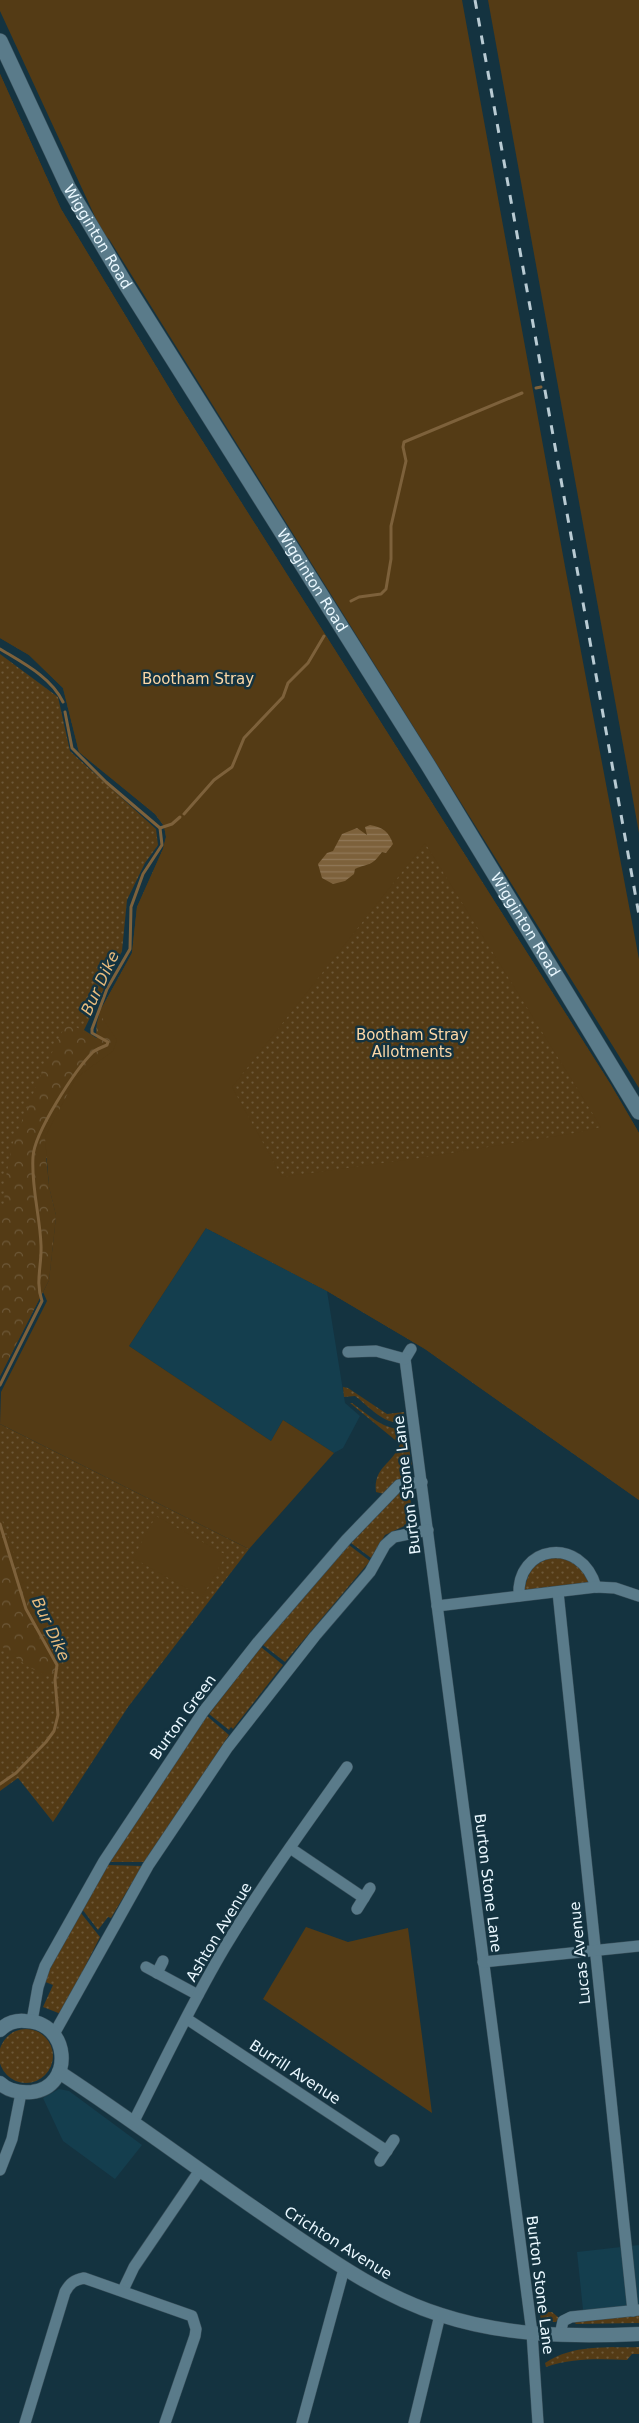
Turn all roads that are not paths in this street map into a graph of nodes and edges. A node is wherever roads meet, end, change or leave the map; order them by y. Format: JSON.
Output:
{"nodes":[{"id":1,"x":0,"y":41,"type":"edge"},
{"id":2,"x":639,"y":1112,"type":"edge"},
{"id":3,"x":348,"y":1352,"type":"dead end"},
{"id":4,"x":422,"y":1482,"type":"junction"},
{"id":5,"x":428,"y":1530,"type":"junction"},
{"id":6,"x":596,"y":1587,"type":"junction"},
{"id":7,"x":558,"y":1592,"type":"junction"},
{"id":8,"x":519,"y":1596,"type":"junction"},
{"id":9,"x":639,"y":1596,"type":"edge"},
{"id":10,"x":437,"y":1606,"type":"junction"},
{"id":11,"x":347,"y":1767,"type":"dead end"},
{"id":12,"x":290,"y":1848,"type":"junction"},
{"id":13,"x":357,"y":1909,"type":"dead end"},
{"id":14,"x":639,"y":1946,"type":"edge"},
{"id":15,"x":595,"y":1950,"type":"junction"},
{"id":16,"x":163,"y":1961,"type":"dead end"},
{"id":17,"x":483,"y":1962,"type":"junction"},
{"id":18,"x":146,"y":1967,"type":"dead end"},
{"id":19,"x":157,"y":1973,"type":"junction"},
{"id":20,"x":198,"y":1995,"type":"junction"},
{"id":21,"x":187,"y":2019,"type":"junction"},
{"id":22,"x":32,"y":2021,"type":"junction"},
{"id":23,"x":2,"y":2024,"type":"edge"},
{"id":24,"x":54,"y":2034,"type":"junction"},
{"id":25,"x":59,"y":2072,"type":"junction"},
{"id":26,"x":0,"y":2083,"type":"edge"},
{"id":27,"x":21,"y":2093,"type":"junction"},
{"id":28,"x":133,"y":2123,"type":"junction"},
{"id":29,"x":394,"y":2140,"type":"dead end"},
{"id":30,"x":387,"y":2151,"type":"junction"},
{"id":31,"x":380,"y":2161,"type":"dead end"},
{"id":32,"x":0,"y":2170,"type":"edge"},
{"id":33,"x":200,"y":2170,"type":"junction"},
{"id":34,"x":344,"y":2269,"type":"junction"},
{"id":35,"x":123,"y":2290,"type":"junction"},
{"id":36,"x":636,"y":2310,"type":"edge"},
{"id":37,"x":440,"y":2315,"type":"junction"},
{"id":38,"x":532,"y":2333,"type":"junction"},
{"id":39,"x":639,"y":2334,"type":"edge"},
{"id":40,"x":560,"y":2336,"type":"junction"},
{"id":41,"x":25,"y":2423,"type":"edge"},
{"id":42,"x":165,"y":2423,"type":"edge"},
{"id":43,"x":302,"y":2423,"type":"edge"},
{"id":44,"x":414,"y":2423,"type":"edge"},
{"id":45,"x":538,"y":2423,"type":"edge"}],
"edges":[{"from":1,"to":2,"type":"main road","name":"Wigginton Road"},
{"from":3,"to":4,"type":"street","name":"Burton Stone Lane"},
{"from":4,"to":5,"type":"street","name":"Burton Stone Lane"},
{"from":4,"to":22,"type":"street","name":"Burton Green"},
{"from":5,"to":10,"type":"street","name":"Burton Stone Lane"},
{"from":5,"to":24,"type":"street"},
{"from":6,"to":7,"type":"street"},
{"from":6,"to":8,"type":"street"},
{"from":6,"to":9,"type":"street"},
{"from":7,"to":8,"type":"street"},
{"from":7,"to":15,"type":"street","name":"Lucas Avenue"},
{"from":8,"to":10,"type":"street"},
{"from":10,"to":17,"type":"street","name":"Burton Stone Lane"},
{"from":11,"to":12,"type":"street","name":"Ashton Avenue"},
{"from":12,"to":13,"type":"street"},
{"from":12,"to":20,"type":"street","name":"Ashton Avenue"},
{"from":14,"to":15,"type":"street"},
{"from":15,"to":17,"type":"street"},
{"from":15,"to":36,"type":"street","name":"Lucas Avenue"},
{"from":16,"to":19,"type":"street"},
{"from":17,"to":38,"type":"street","name":"Burton Stone Lane"},
{"from":18,"to":19,"type":"street"},
{"from":19,"to":20,"type":"street"},
{"from":20,"to":21,"type":"street","name":"Ashton Avenue"},
{"from":21,"to":28,"type":"street","name":"Ashton Avenue"},
{"from":21,"to":30,"type":"street","name":"Burrill Avenue"},
{"from":22,"to":23,"type":"street"},
{"from":22,"to":24,"type":"street"},
{"from":24,"to":25,"type":"street"},
{"from":25,"to":27,"type":"street"},
{"from":25,"to":28,"type":"street","name":"Crichton Avenue"},
{"from":26,"to":27,"type":"street"},
{"from":27,"to":32,"type":"street"},
{"from":28,"to":33,"type":"street","name":"Crichton Avenue"},
{"from":29,"to":30,"type":"street"},
{"from":30,"to":31,"type":"street"},
{"from":33,"to":34,"type":"street","name":"Crichton Avenue"},
{"from":33,"to":35,"type":"street"},
{"from":34,"to":37,"type":"street","name":"Crichton Avenue"},
{"from":34,"to":43,"type":"street"},
{"from":35,"to":41,"type":"street"},
{"from":35,"to":42,"type":"street"},
{"from":36,"to":40,"type":"street"},
{"from":37,"to":38,"type":"street","name":"Crichton Avenue"},
{"from":37,"to":44,"type":"street"},
{"from":38,"to":40,"type":"street","name":"Crichton Avenue"},
{"from":38,"to":45,"type":"street","name":"Burton Stone Lane"},
{"from":39,"to":40,"type":"street","name":"Crichton Avenue"}]}
